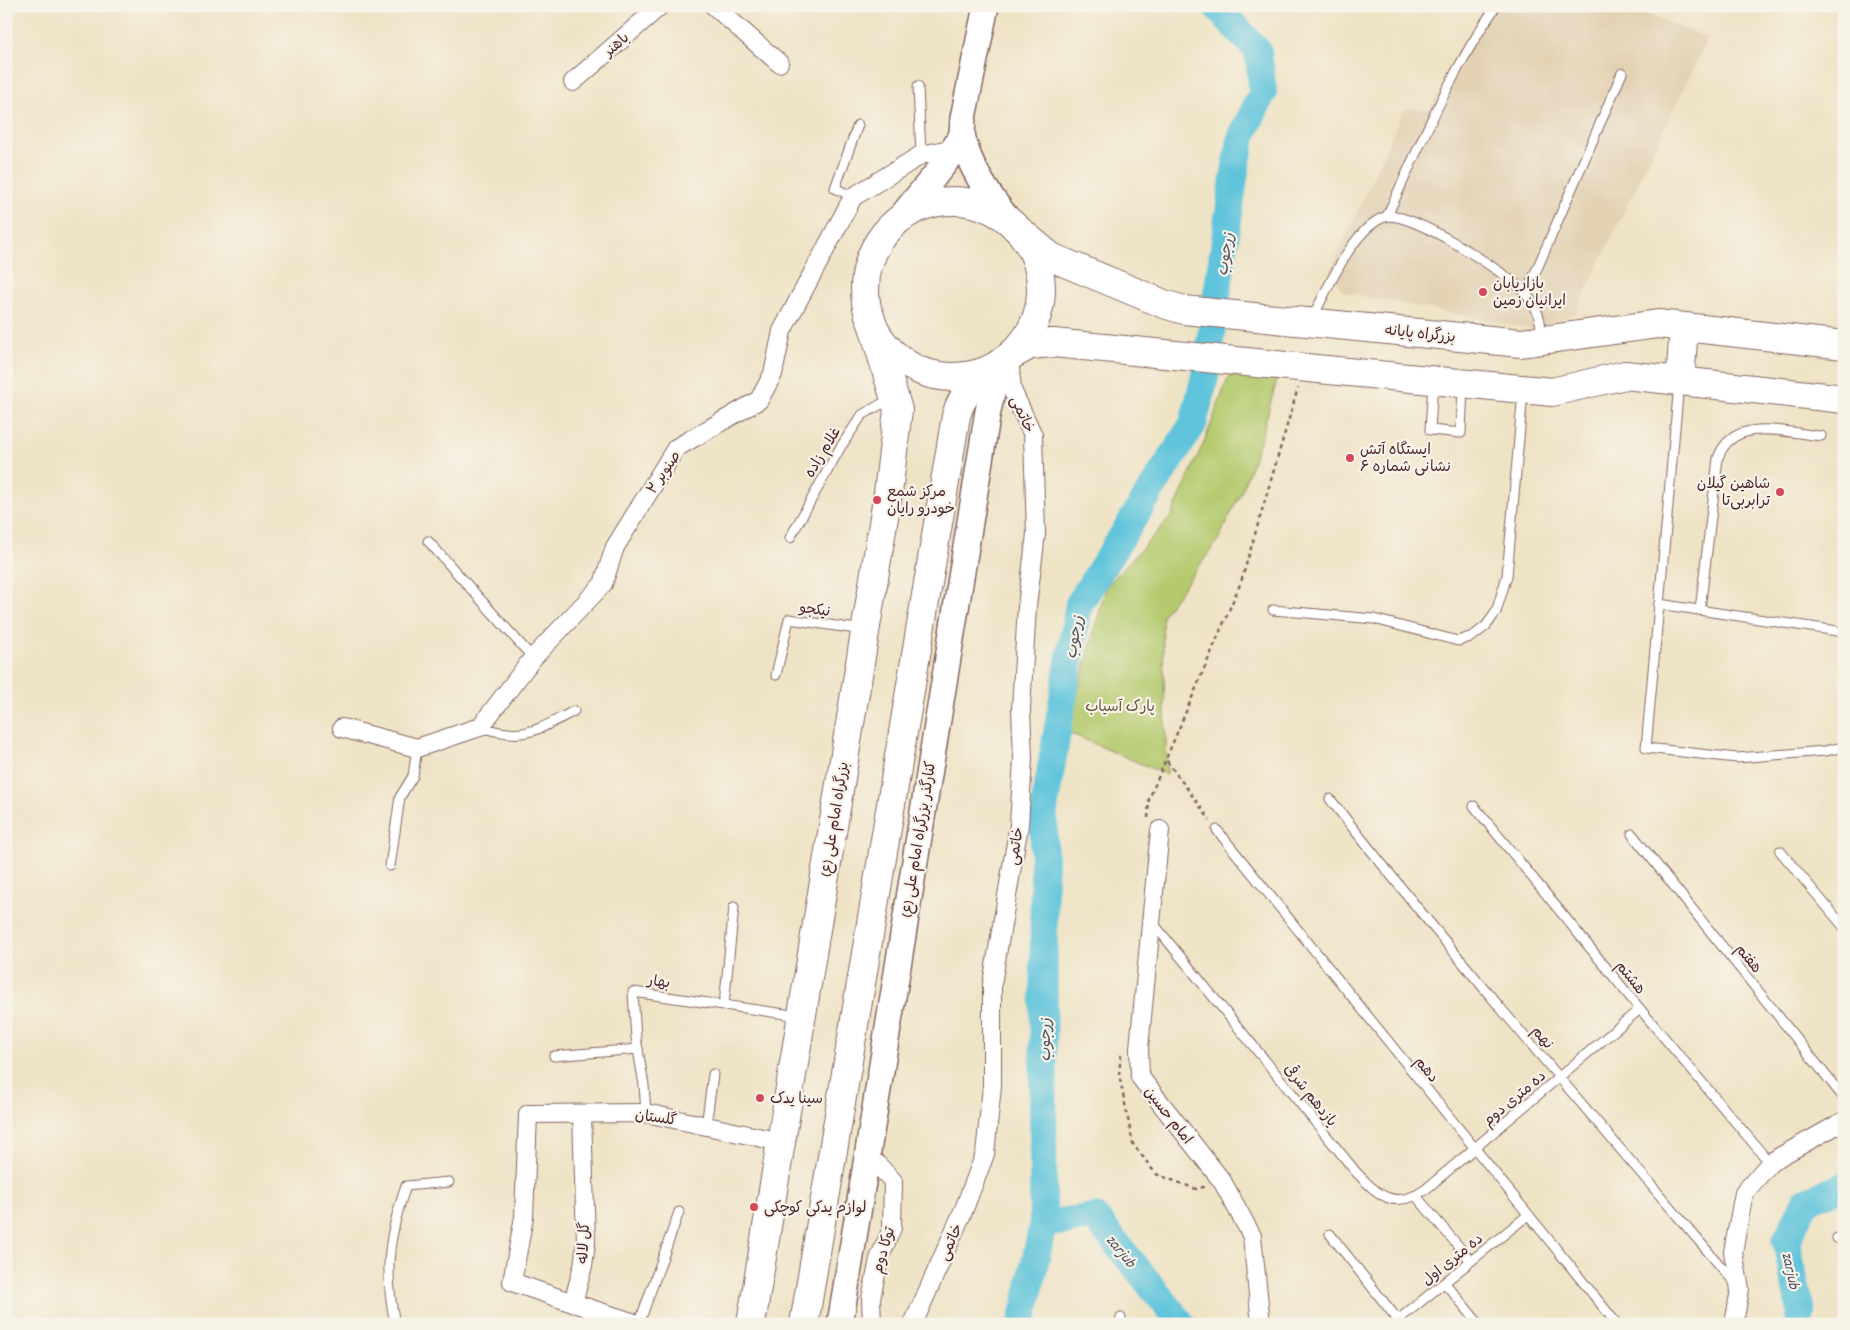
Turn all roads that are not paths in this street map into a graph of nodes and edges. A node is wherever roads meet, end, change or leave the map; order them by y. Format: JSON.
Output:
{"nodes":[{"id":1,"x":660,"y":6,"type":"edge"},
{"id":2,"x":714,"y":6,"type":"edge"},
{"id":3,"x":986,"y":6,"type":"edge"},
{"id":4,"x":1496,"y":6,"type":"edge"},
{"id":5,"x":779,"y":63,"type":"dead end"},
{"id":6,"x":1622,"y":73,"type":"dead end"},
{"id":7,"x":573,"y":82,"type":"dead end"},
{"id":8,"x":918,"y":86,"type":"dead end"},
{"id":9,"x":858,"y":125,"type":"dead end"},
{"id":10,"x":960,"y":134,"type":"junction"},
{"id":11,"x":921,"y":155,"type":"junction"},
{"id":12,"x":854,"y":198,"type":"junction"},
{"id":13,"x":1387,"y":216,"type":"junction"},
{"id":14,"x":900,"y":218,"type":"junction"},
{"id":15,"x":1014,"y":225,"type":"junction"},
{"id":16,"x":1526,"y":294,"type":"junction"},
{"id":17,"x":870,"y":316,"type":"junction"},
{"id":18,"x":1310,"y":322,"type":"junction"},
{"id":19,"x":1684,"y":327,"type":"junction"},
{"id":20,"x":1532,"y":342,"type":"junction"},
{"id":21,"x":1844,"y":345,"type":"edge"},
{"id":22,"x":1009,"y":357,"type":"junction"},
{"id":23,"x":1433,"y":380,"type":"junction"},
{"id":24,"x":1669,"y":381,"type":"junction"},
{"id":25,"x":1464,"y":383,"type":"junction"},
{"id":26,"x":1523,"y":389,"type":"junction"},
{"id":27,"x":895,"y":396,"type":"junction"},
{"id":28,"x":1840,"y":403,"type":"edge"},
{"id":29,"x":1821,"y":436,"type":"dead end"},
{"id":30,"x":790,"y":538,"type":"dead end"},
{"id":31,"x":428,"y":541,"type":"dead end"},
{"id":32,"x":1659,"y":604,"type":"junction"},
{"id":33,"x":1273,"y":610,"type":"dead end"},
{"id":34,"x":1700,"y":610,"type":"junction"},
{"id":35,"x":865,"y":631,"type":"junction"},
{"id":36,"x":1844,"y":632,"type":"edge"},
{"id":37,"x":533,"y":658,"type":"junction"},
{"id":38,"x":776,"y":675,"type":"dead end"},
{"id":39,"x":574,"y":711,"type":"dead end"},
{"id":40,"x":480,"y":727,"type":"junction"},
{"id":41,"x":342,"y":728,"type":"dead end"},
{"id":42,"x":1844,"y":747,"type":"edge"},
{"id":43,"x":417,"y":748,"type":"junction"},
{"id":44,"x":1330,"y":799,"type":"dead end"},
{"id":45,"x":1474,"y":806,"type":"dead end"},
{"id":46,"x":1154,"y":824,"type":"road end"},
{"id":47,"x":1217,"y":830,"type":"road end"},
{"id":48,"x":1632,"y":834,"type":"dead end"},
{"id":49,"x":1780,"y":851,"type":"dead end"},
{"id":50,"x":390,"y":866,"type":"dead end"},
{"id":51,"x":734,"y":907,"type":"dead end"},
{"id":52,"x":1152,"y":921,"type":"junction"},
{"id":53,"x":1844,"y":927,"type":"edge"},
{"id":54,"x":724,"y":1005,"type":"junction"},
{"id":55,"x":1640,"y":1009,"type":"junction"},
{"id":56,"x":802,"y":1016,"type":"junction"},
{"id":57,"x":638,"y":1049,"type":"junction"},
{"id":58,"x":554,"y":1056,"type":"dead end"},
{"id":59,"x":713,"y":1074,"type":"dead end"},
{"id":60,"x":1560,"y":1078,"type":"junction"},
{"id":61,"x":1844,"y":1098,"type":"edge"},
{"id":62,"x":646,"y":1113,"type":"junction"},
{"id":63,"x":582,"y":1114,"type":"junction"},
{"id":64,"x":1844,"y":1121,"type":"edge"},
{"id":65,"x":706,"y":1126,"type":"junction"},
{"id":66,"x":781,"y":1142,"type":"junction"},
{"id":67,"x":1474,"y":1150,"type":"junction"},
{"id":68,"x":833,"y":1152,"type":"junction"},
{"id":69,"x":867,"y":1158,"type":"junction"},
{"id":70,"x":1770,"y":1163,"type":"junction"},
{"id":71,"x":449,"y":1182,"type":"dead end"},
{"id":72,"x":1416,"y":1196,"type":"junction"},
{"id":73,"x":679,"y":1212,"type":"dead end"},
{"id":74,"x":1528,"y":1215,"type":"junction"},
{"id":75,"x":1330,"y":1234,"type":"dead end"},
{"id":76,"x":1471,"y":1261,"type":"junction"},
{"id":77,"x":1445,"y":1283,"type":"junction"},
{"id":78,"x":1740,"y":1289,"type":"junction"},
{"id":79,"x":573,"y":1303,"type":"junction"},
{"id":80,"x":754,"y":1319,"type":"edge"},
{"id":81,"x":1395,"y":1322,"type":"edge"},
{"id":82,"x":395,"y":1324,"type":"edge"},
{"id":83,"x":638,"y":1324,"type":"edge"},
{"id":84,"x":804,"y":1324,"type":"edge"},
{"id":85,"x":840,"y":1324,"type":"edge"},
{"id":86,"x":872,"y":1324,"type":"edge"},
{"id":87,"x":913,"y":1324,"type":"edge"},
{"id":88,"x":1261,"y":1324,"type":"edge"},
{"id":89,"x":1479,"y":1324,"type":"edge"},
{"id":90,"x":1617,"y":1324,"type":"edge"},
{"id":91,"x":1734,"y":1324,"type":"edge"}],
"edges":[{"from":1,"to":7,"type":"street","name":"باهنر"},
{"from":2,"to":5,"type":"street"},
{"from":3,"to":10,"type":"main road"},
{"from":4,"to":13,"type":"lane"},
{"from":6,"to":16,"type":"lane"},
{"from":8,"to":11,"type":"lane"},
{"from":9,"to":12,"type":"lane"},
{"from":10,"to":11,"type":"street","name":"صنوبر ۲"},
{"from":10,"to":14,"type":"main road"},
{"from":10,"to":15,"type":"main road"},
{"from":11,"to":12,"type":"street","name":"صنوبر ۲"},
{"from":12,"to":37,"type":"street","name":"صنوبر ۲"},
{"from":13,"to":16,"type":"lane"},
{"from":13,"to":18,"type":"lane"},
{"from":14,"to":15,"type":"highway"},
{"from":14,"to":17,"type":"highway"},
{"from":15,"to":18,"type":"highway","name":"بزرگراه پایانه"},
{"from":15,"to":22,"type":"highway"},
{"from":16,"to":20,"type":"lane"},
{"from":17,"to":22,"type":"highway"},
{"from":17,"to":27,"type":"highway","name":"بزرگراه امام علی (ع)"},
{"from":18,"to":20,"type":"highway","name":"بزرگراه پایانه"},
{"from":19,"to":20,"type":"highway","name":"بزرگراه پایانه"},
{"from":19,"to":21,"type":"highway","name":"بزرگراه پایانه"},
{"from":19,"to":24,"type":"highway"},
{"from":22,"to":23,"type":"highway"},
{"from":22,"to":68,"type":"highway"},
{"from":22,"to":69,"type":"main road","name":"کنارگذر بزرگراه امام علی (ع)"},
{"from":22,"to":87,"type":"street","name":"خاتمی"},
{"from":23,"to":25,"type":"highway"},
{"from":23,"to":25,"type":"lane"},
{"from":24,"to":26,"type":"highway"},
{"from":24,"to":28,"type":"highway"},
{"from":24,"to":32,"type":"lane"},
{"from":25,"to":26,"type":"highway"},
{"from":26,"to":33,"type":"lane"},
{"from":27,"to":30,"type":"lane","name":"غلام زاده"},
{"from":27,"to":35,"type":"highway","name":"بزرگراه امام علی (ع)"},
{"from":29,"to":34,"type":"lane"},
{"from":31,"to":37,"type":"lane"},
{"from":32,"to":34,"type":"lane"},
{"from":32,"to":42,"type":"lane"},
{"from":34,"to":36,"type":"lane"},
{"from":35,"to":38,"type":"lane","name":"نیکجو"},
{"from":35,"to":56,"type":"highway","name":"بزرگراه امام علی (ع)"},
{"from":37,"to":40,"type":"street","name":"صنوبر ۲"},
{"from":39,"to":40,"type":"lane"},
{"from":40,"to":43,"type":"street"},
{"from":41,"to":43,"type":"street"},
{"from":43,"to":50,"type":"lane"},
{"from":44,"to":60,"type":"lane","name":"نهم"},
{"from":45,"to":55,"type":"lane","name":"هشتم"},
{"from":46,"to":52,"type":"street","name":"امام حسین"},
{"from":47,"to":67,"type":"lane","name":"دهم"},
{"from":48,"to":61,"type":"lane","name":"هفتم"},
{"from":49,"to":53,"type":"lane"},
{"from":51,"to":54,"type":"lane"},
{"from":52,"to":72,"type":"lane","name":"یازدهم شرقی"},
{"from":52,"to":88,"type":"street","name":"امام حسین"},
{"from":54,"to":56,"type":"lane","name":"بهار"},
{"from":54,"to":57,"type":"lane","name":"بهار"},
{"from":55,"to":60,"type":"lane","name":"ده متری دوم"},
{"from":55,"to":70,"type":"lane","name":"هشتم"},
{"from":56,"to":66,"type":"highway","name":"بزرگراه امام علی (ع)"},
{"from":57,"to":58,"type":"lane"},
{"from":57,"to":62,"type":"lane","name":"بهار"},
{"from":59,"to":65,"type":"lane"},
{"from":60,"to":67,"type":"lane","name":"ده متری دوم"},
{"from":60,"to":78,"type":"lane","name":"نهم"},
{"from":62,"to":63,"type":"street","name":"گلستان"},
{"from":62,"to":65,"type":"street","name":"گلستان"},
{"from":63,"to":79,"type":"street","name":"گل لاله"},
{"from":63,"to":79,"type":"street","name":"گلستان"},
{"from":64,"to":70,"type":"street"},
{"from":65,"to":66,"type":"street","name":"گلستان"},
{"from":66,"to":80,"type":"highway","name":"بزرگراه امام علی (ع)"},
{"from":67,"to":72,"type":"lane"},
{"from":67,"to":74,"type":"lane","name":"دهم"},
{"from":68,"to":69,"type":"main road"},
{"from":68,"to":84,"type":"highway"},
{"from":69,"to":85,"type":"main road","name":"کنارگذر بزرگراه امام علی (ع)"},
{"from":69,"to":86,"type":"street","name":"توکا دوم"},
{"from":70,"to":78,"type":"street"},
{"from":71,"to":82,"type":"lane"},
{"from":72,"to":76,"type":"lane"},
{"from":73,"to":83,"type":"lane"},
{"from":74,"to":76,"type":"lane","name":"ده متری اول"},
{"from":74,"to":90,"type":"lane","name":"دهم"},
{"from":75,"to":81,"type":"lane"},
{"from":76,"to":77,"type":"lane","name":"ده متری اول"},
{"from":77,"to":81,"type":"lane","name":"ده متری اول"},
{"from":77,"to":89,"type":"lane"},
{"from":78,"to":91,"type":"street"},
{"from":79,"to":83,"type":"street"}]}
